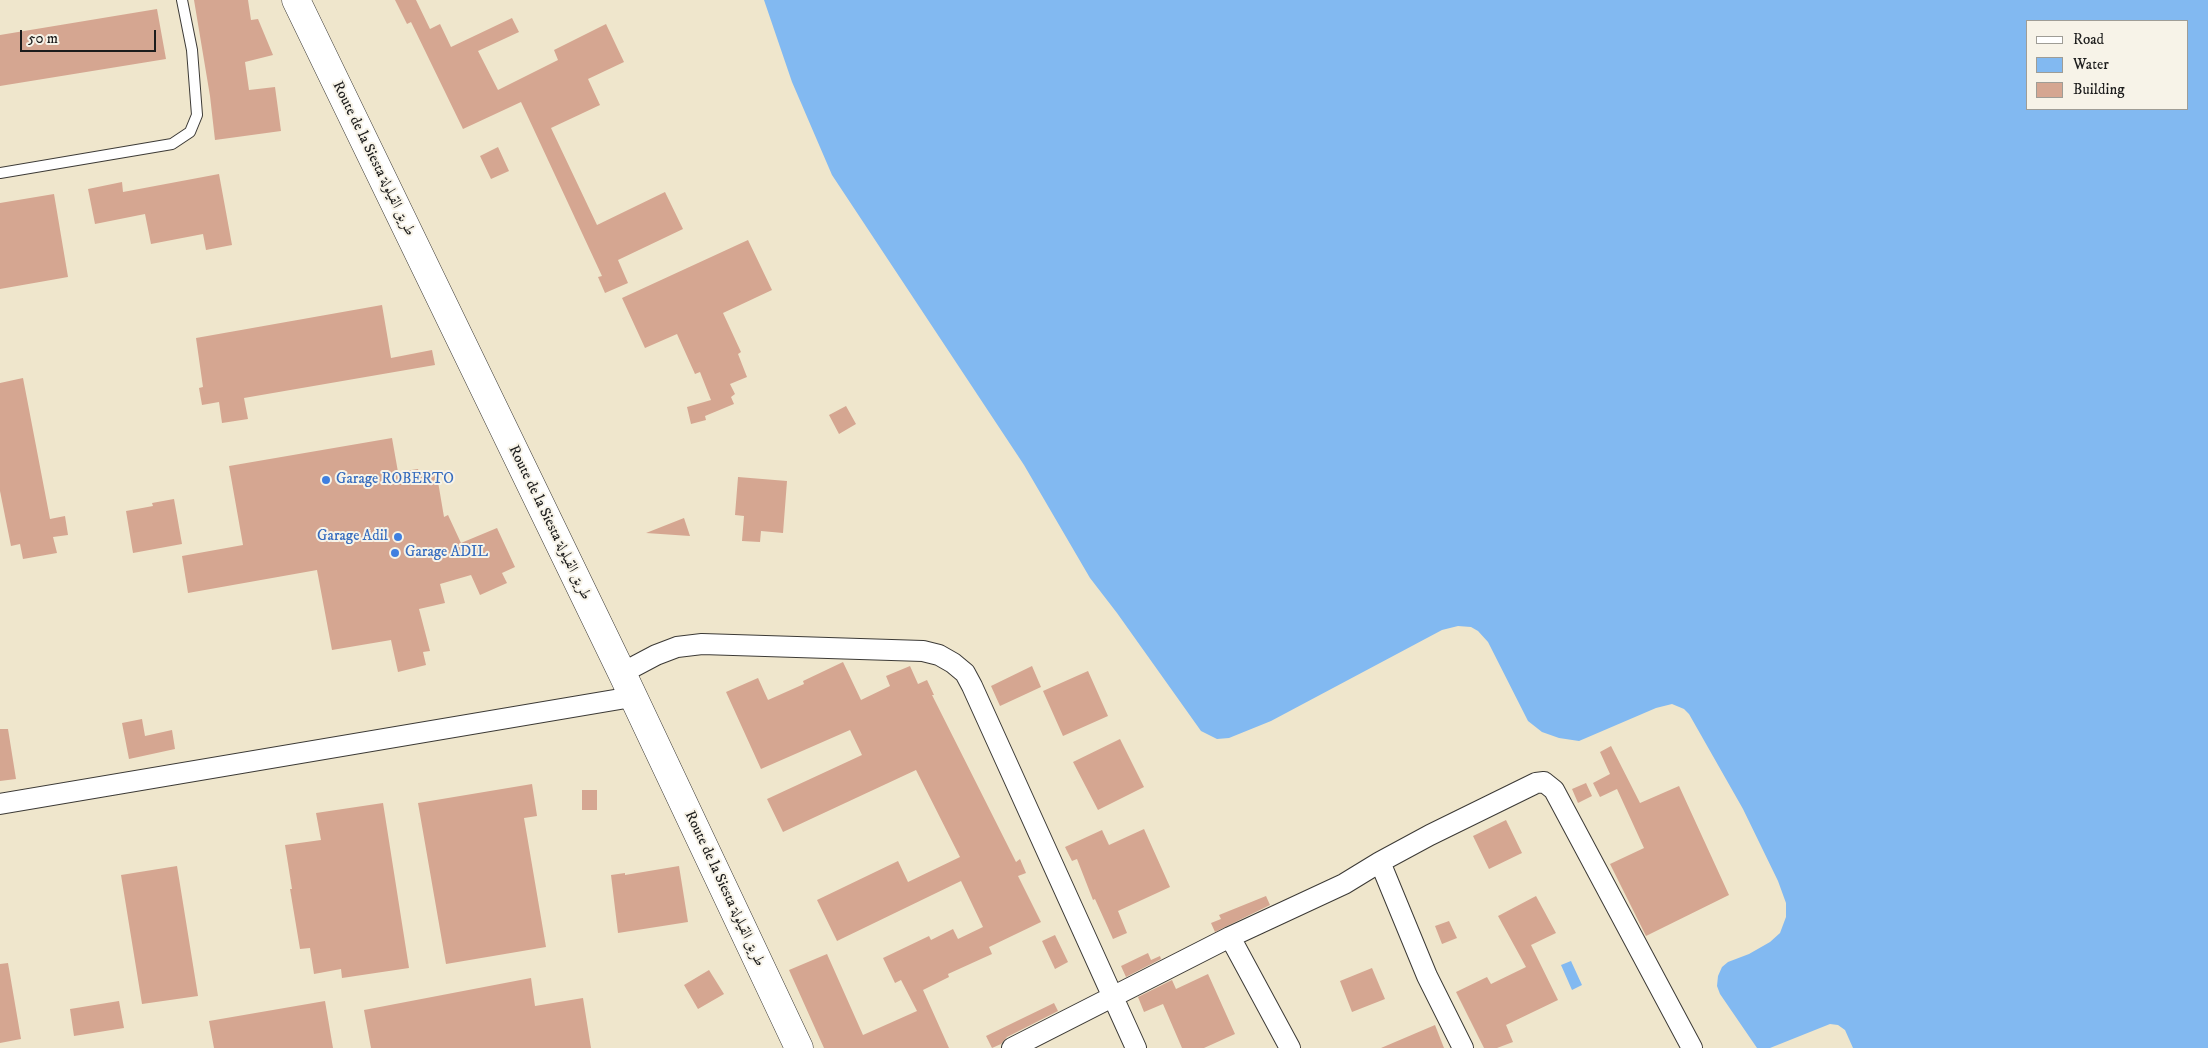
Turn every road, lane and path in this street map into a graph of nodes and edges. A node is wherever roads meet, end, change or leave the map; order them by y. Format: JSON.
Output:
{"nodes":[{"id":1,"x":182,"y":0,"type":"edge"},
{"id":2,"x":296,"y":0,"type":"edge"},
{"id":3,"x":0,"y":173,"type":"edge"},
{"id":4,"x":627,"y":685,"type":"junction"},
{"id":5,"x":0,"y":804,"type":"edge"},
{"id":6,"x":1380,"y":862,"type":"junction"},
{"id":7,"x":1230,"y":937,"type":"junction"},
{"id":8,"x":1113,"y":998,"type":"junction"},
{"id":9,"x":799,"y":1048,"type":"edge"},
{"id":10,"x":1012,"y":1048,"type":"edge"},
{"id":11,"x":1136,"y":1048,"type":"edge"},
{"id":12,"x":1290,"y":1048,"type":"edge"},
{"id":13,"x":1463,"y":1048,"type":"edge"},
{"id":14,"x":1692,"y":1048,"type":"edge"}],
"edges":[{"from":1,"to":3,"type":"lane"},
{"from":2,"to":4,"type":"main road","name":"Route de la Siesta طريق القيلولة"},
{"from":4,"to":5,"type":"street"},
{"from":4,"to":8,"type":"street"},
{"from":4,"to":9,"type":"main road","name":"Route de la Siesta طريق القيلولة"},
{"from":6,"to":7,"type":"street"},
{"from":6,"to":13,"type":"street"},
{"from":6,"to":14,"type":"street"},
{"from":7,"to":8,"type":"street"},
{"from":7,"to":12,"type":"street"},
{"from":8,"to":10,"type":"street"},
{"from":8,"to":11,"type":"street"}]}
